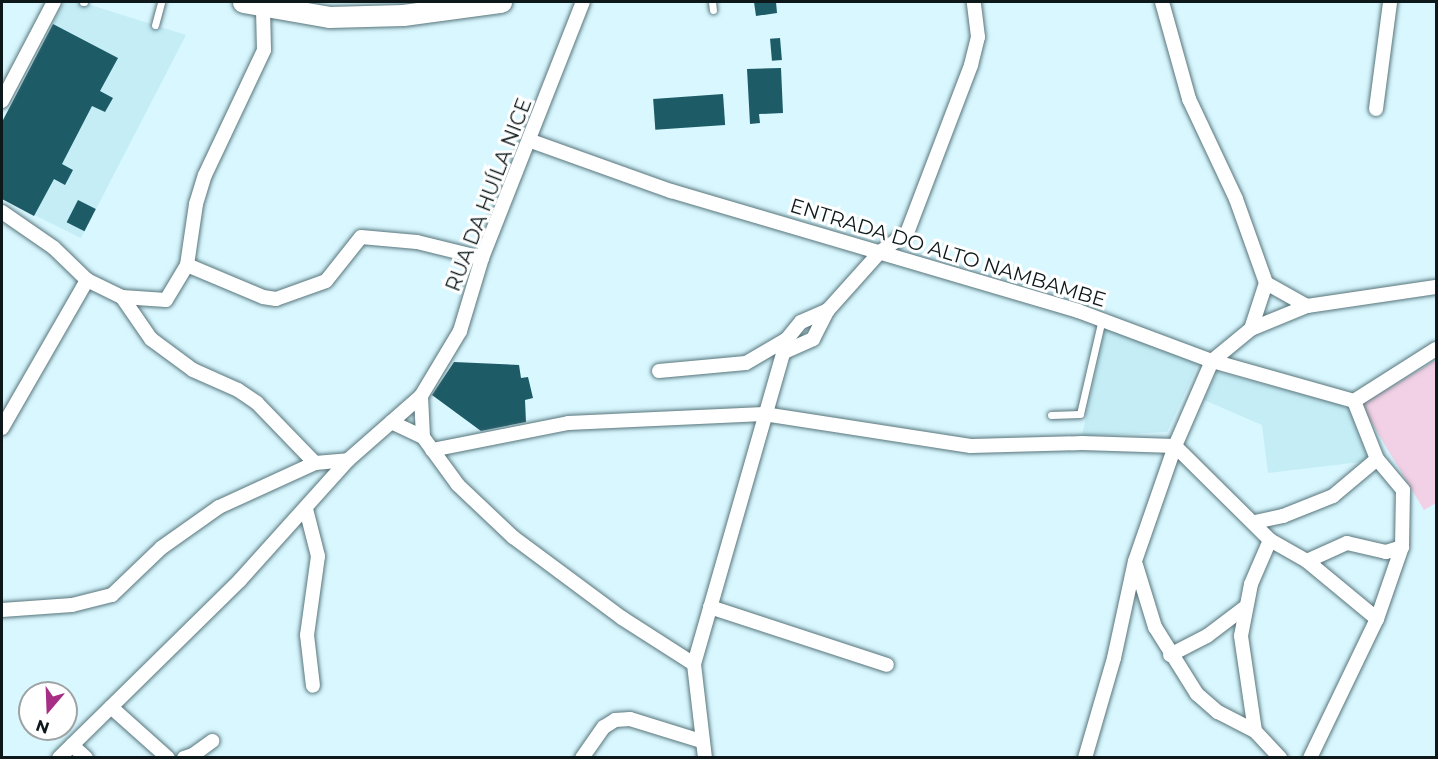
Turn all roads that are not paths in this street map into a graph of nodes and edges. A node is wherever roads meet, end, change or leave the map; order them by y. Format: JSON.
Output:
{"nodes":[{"id":1,"x":54,"y":2,"type":"edge"},
{"id":2,"x":161,"y":2,"type":"edge"},
{"id":3,"x":243,"y":2,"type":"edge"},
{"id":4,"x":501,"y":2,"type":"edge"},
{"id":5,"x":583,"y":2,"type":"edge"},
{"id":6,"x":712,"y":2,"type":"edge"},
{"id":7,"x":974,"y":2,"type":"edge"},
{"id":8,"x":1162,"y":2,"type":"edge"},
{"id":9,"x":1390,"y":2,"type":"edge"},
{"id":10,"x":263,"y":8,"type":"junction"},
{"id":11,"x":330,"y":9,"type":"edge"},
{"id":12,"x":713,"y":10,"type":"dead end"},
{"id":13,"x":155,"y":26,"type":"dead end"},
{"id":14,"x":2,"y":101,"type":"edge"},
{"id":15,"x":1376,"y":109,"type":"dead end"},
{"id":16,"x":531,"y":141,"type":"junction"},
{"id":17,"x":2,"y":212,"type":"edge"},
{"id":18,"x":907,"y":232,"type":"junction"},
{"id":19,"x":880,"y":252,"type":"junction"},
{"id":20,"x":482,"y":258,"type":"junction"},
{"id":21,"x":910,"y":260,"type":"junction"},
{"id":22,"x":187,"y":265,"type":"junction"},
{"id":23,"x":87,"y":280,"type":"junction"},
{"id":24,"x":1266,"y":283,"type":"junction"},
{"id":25,"x":1437,"y":286,"type":"edge"},
{"id":26,"x":122,"y":297,"type":"junction"},
{"id":27,"x":1307,"y":306,"type":"junction"},
{"id":28,"x":828,"y":310,"type":"junction"},
{"id":29,"x":1102,"y":319,"type":"junction"},
{"id":30,"x":1251,"y":329,"type":"junction"},
{"id":31,"x":785,"y":345,"type":"junction"},
{"id":32,"x":1437,"y":349,"type":"edge"},
{"id":33,"x":1212,"y":361,"type":"junction"},
{"id":34,"x":659,"y":371,"type":"dead end"},
{"id":35,"x":421,"y":396,"type":"junction"},
{"id":36,"x":1354,"y":401,"type":"junction"},
{"id":37,"x":764,"y":414,"type":"junction"},
{"id":38,"x":1051,"y":415,"type":"dead end"},
{"id":39,"x":391,"y":422,"type":"junction"},
{"id":40,"x":3,"y":423,"type":"edge"},
{"id":41,"x":423,"y":437,"type":"junction"},
{"id":42,"x":1175,"y":446,"type":"junction"},
{"id":43,"x":432,"y":450,"type":"junction"},
{"id":44,"x":1377,"y":459,"type":"junction"},
{"id":45,"x":348,"y":460,"type":"junction"},
{"id":46,"x":315,"y":463,"type":"junction"},
{"id":47,"x":306,"y":510,"type":"junction"},
{"id":48,"x":1255,"y":522,"type":"junction"},
{"id":49,"x":1270,"y":540,"type":"junction"},
{"id":50,"x":1402,"y":547,"type":"junction"},
{"id":51,"x":1135,"y":561,"type":"junction"},
{"id":52,"x":1307,"y":561,"type":"junction"},
{"id":53,"x":710,"y":607,"type":"junction"},
{"id":54,"x":1244,"y":608,"type":"junction"},
{"id":55,"x":2,"y":610,"type":"edge"},
{"id":56,"x":1377,"y":619,"type":"junction"},
{"id":57,"x":1170,"y":655,"type":"junction"},
{"id":58,"x":694,"y":664,"type":"junction"},
{"id":59,"x":887,"y":666,"type":"dead end"},
{"id":60,"x":313,"y":686,"type":"dead end"},
{"id":61,"x":111,"y":707,"type":"junction"},
{"id":62,"x":1255,"y":731,"type":"junction"},
{"id":63,"x":212,"y":741,"type":"dead end"},
{"id":64,"x":701,"y":741,"type":"junction"},
{"id":65,"x":72,"y":745,"type":"junction"},
{"id":66,"x":59,"y":758,"type":"edge"},
{"id":67,"x":86,"y":758,"type":"edge"},
{"id":68,"x":168,"y":758,"type":"edge"},
{"id":69,"x":184,"y":758,"type":"edge"},
{"id":70,"x":582,"y":758,"type":"edge"},
{"id":71,"x":705,"y":758,"type":"edge"},
{"id":72,"x":1085,"y":758,"type":"edge"},
{"id":73,"x":1280,"y":758,"type":"edge"},
{"id":74,"x":1310,"y":758,"type":"edge"}],
"edges":[{"from":1,"to":14,"type":"street"},
{"from":2,"to":13,"type":"lane"},
{"from":3,"to":10,"type":"main road"},
{"from":4,"to":11,"type":"main road"},
{"from":5,"to":16,"type":"street","name":"RUA DA HUÍLA NICE"},
{"from":6,"to":12,"type":"lane"},
{"from":7,"to":18,"type":"street"},
{"from":8,"to":24,"type":"street"},
{"from":9,"to":15,"type":"street"},
{"from":10,"to":11,"type":"main road"},
{"from":10,"to":22,"type":"street"},
{"from":16,"to":19,"type":"street","name":"ENTRADA DO ALTO NAMBAMBE"},
{"from":16,"to":20,"type":"street","name":"RUA DA HUÍLA NICE"},
{"from":17,"to":23,"type":"street"},
{"from":18,"to":19,"type":"street"},
{"from":18,"to":21,"type":"street"},
{"from":19,"to":21,"type":"street","name":"ENTRADA DO ALTO NAMBAMBE"},
{"from":19,"to":28,"type":"street"},
{"from":20,"to":22,"type":"street"},
{"from":20,"to":35,"type":"street","name":"RUA DA HUÍLA NICE"},
{"from":21,"to":29,"type":"street","name":"ENTRADA DO ALTO NAMBAMBE"},
{"from":22,"to":26,"type":"street"},
{"from":23,"to":26,"type":"street"},
{"from":23,"to":40,"type":"street"},
{"from":24,"to":27,"type":"street"},
{"from":24,"to":30,"type":"street"},
{"from":25,"to":27,"type":"street"},
{"from":26,"to":46,"type":"street"},
{"from":27,"to":30,"type":"street"},
{"from":28,"to":31,"type":"street"},
{"from":28,"to":31,"type":"street"},
{"from":29,"to":33,"type":"street","name":"ENTRADA DO ALTO NAMBAMBE"},
{"from":29,"to":38,"type":"lane"},
{"from":30,"to":33,"type":"street"},
{"from":31,"to":34,"type":"street"},
{"from":31,"to":37,"type":"street"},
{"from":32,"to":36,"type":"street"},
{"from":33,"to":36,"type":"street","name":"ENTRADA DO ALTO NAMBAMBE"},
{"from":33,"to":42,"type":"street"},
{"from":35,"to":39,"type":"street","name":"RUA DA HUÍLA NICE"},
{"from":35,"to":41,"type":"street"},
{"from":36,"to":44,"type":"street"},
{"from":37,"to":42,"type":"street"},
{"from":37,"to":43,"type":"street"},
{"from":37,"to":53,"type":"street"},
{"from":39,"to":41,"type":"street"},
{"from":39,"to":45,"type":"street","name":"RUA DA HUÍLA NICE"},
{"from":41,"to":43,"type":"street"},
{"from":42,"to":48,"type":"street"},
{"from":42,"to":51,"type":"street"},
{"from":43,"to":58,"type":"street"},
{"from":44,"to":48,"type":"street"},
{"from":44,"to":50,"type":"street"},
{"from":45,"to":46,"type":"street"},
{"from":45,"to":47,"type":"street","name":"RUA DA HUÍLA NICE"},
{"from":46,"to":55,"type":"street"},
{"from":47,"to":60,"type":"street"},
{"from":47,"to":61,"type":"street","name":"RUA DA HUÍLA NICE"},
{"from":48,"to":49,"type":"street"},
{"from":49,"to":52,"type":"street"},
{"from":49,"to":54,"type":"street"},
{"from":50,"to":52,"type":"street"},
{"from":50,"to":56,"type":"street"},
{"from":51,"to":57,"type":"street"},
{"from":51,"to":72,"type":"street"},
{"from":52,"to":56,"type":"street"},
{"from":53,"to":58,"type":"street"},
{"from":53,"to":59,"type":"street"},
{"from":54,"to":57,"type":"street"},
{"from":54,"to":62,"type":"street"},
{"from":56,"to":74,"type":"street"},
{"from":57,"to":62,"type":"street"},
{"from":58,"to":64,"type":"street"},
{"from":61,"to":65,"type":"street","name":"RUA DA HUÍLA NICE"},
{"from":61,"to":68,"type":"street"},
{"from":62,"to":73,"type":"street"},
{"from":63,"to":69,"type":"street"},
{"from":64,"to":70,"type":"street"},
{"from":64,"to":71,"type":"street"},
{"from":65,"to":66,"type":"street","name":"RUA DA HUÍLA NICE"},
{"from":65,"to":67,"type":"street"}]}
